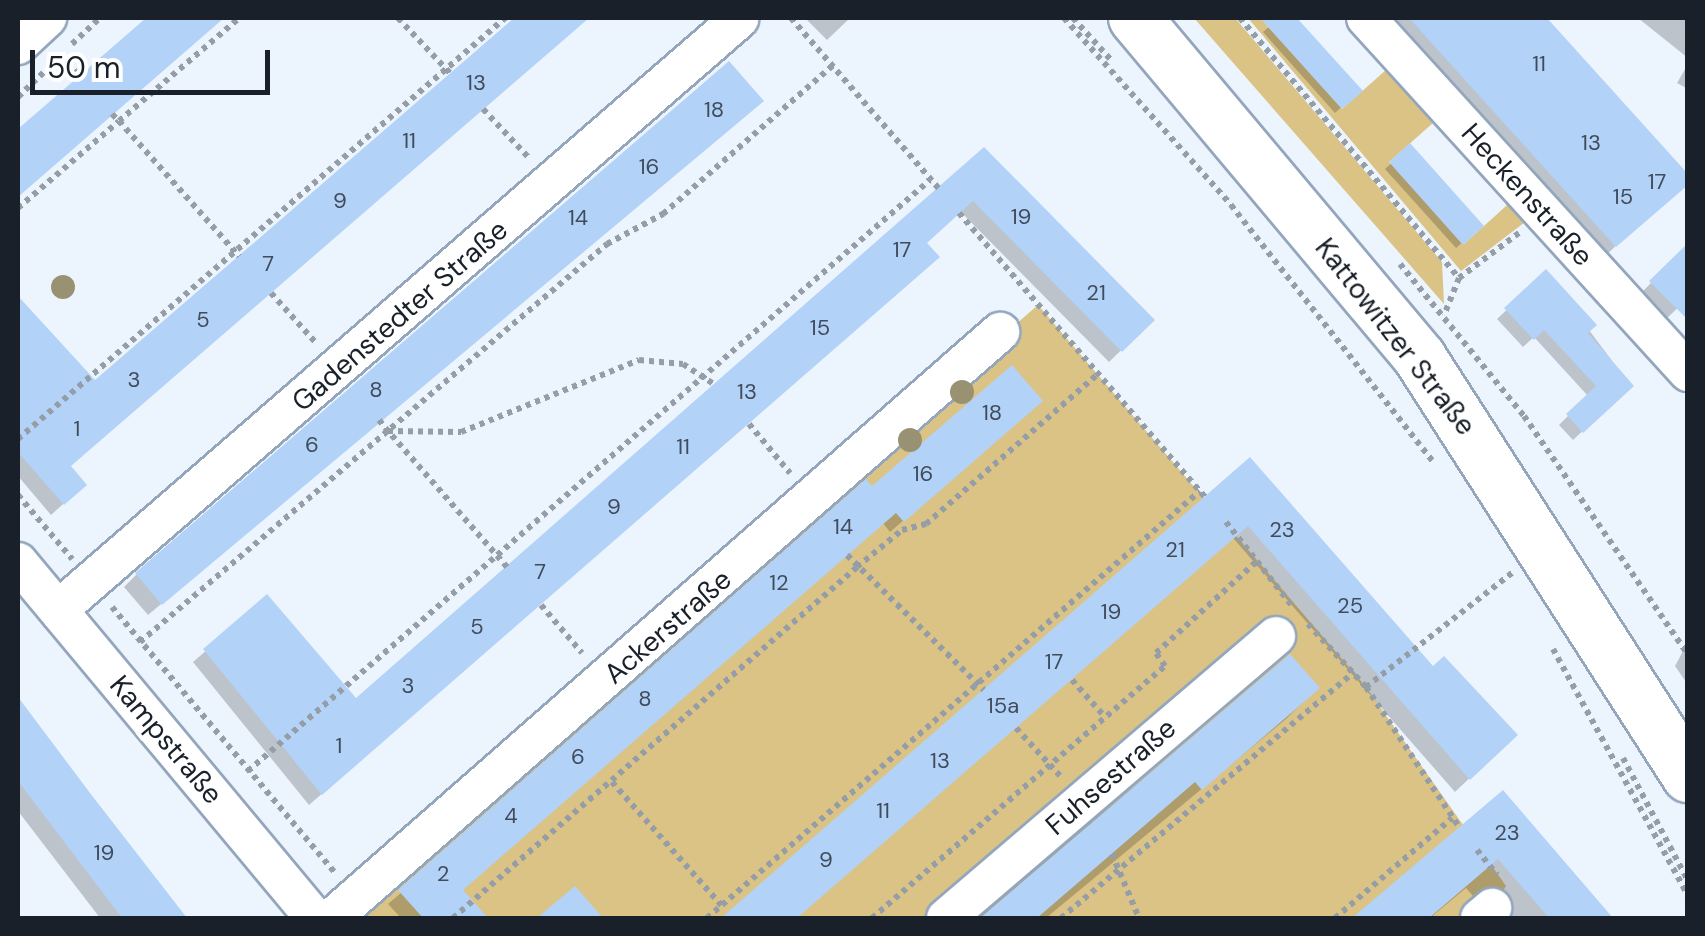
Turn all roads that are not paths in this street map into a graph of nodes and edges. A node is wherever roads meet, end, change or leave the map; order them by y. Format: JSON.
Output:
{"nodes":[{"id":1,"x":47,"y":18,"type":"edge"},
{"id":2,"x":1136,"y":18,"type":"edge"},
{"id":3,"x":1366,"y":18,"type":"edge"},
{"id":4,"x":739,"y":19,"type":"edge"},
{"id":5,"x":18,"y":46,"type":"edge"},
{"id":6,"x":1000,"y":332,"type":"dead end"},
{"id":7,"x":1688,"y":372,"type":"edge"},
{"id":8,"x":18,"y":562,"type":"edge"},
{"id":9,"x":58,"y":610,"type":"junction"},
{"id":10,"x":1276,"y":636,"type":"dead end"},
{"id":11,"x":1674,"y":738,"type":"edge"},
{"id":12,"x":1688,"y":776,"type":"edge"},
{"id":13,"x":344,"y":908,"type":"edge"},
{"id":14,"x":315,"y":918,"type":"edge"},
{"id":15,"x":946,"y":918,"type":"edge"}],
"edges":[{"from":1,"to":5,"type":"street"},
{"from":2,"to":11,"type":"street","name":"Kattowitzer Straße"},
{"from":3,"to":7,"type":"street","name":"Heckenstraße"},
{"from":4,"to":9,"type":"street","name":"Gadenstedter Straße"},
{"from":6,"to":13,"type":"street","name":"Ackerstraße"},
{"from":8,"to":9,"type":"street","name":"Kampstraße"},
{"from":9,"to":14,"type":"street","name":"Kampstraße"},
{"from":10,"to":15,"type":"street","name":"Fuhsestraße"},
{"from":11,"to":12,"type":"street","name":"Kattowitzer Straße"}]}
